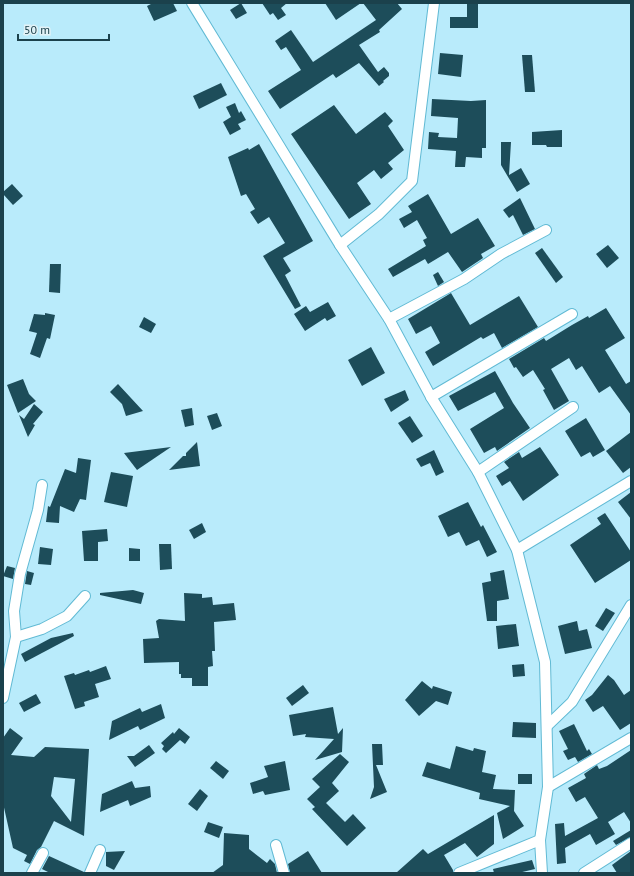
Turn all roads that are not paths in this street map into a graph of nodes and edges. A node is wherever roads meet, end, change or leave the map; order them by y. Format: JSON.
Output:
{"nodes":[{"id":1,"x":192,"y":3,"type":"edge"},
{"id":2,"x":434,"y":3,"type":"edge"},
{"id":3,"x":546,"y":230,"type":"dead end"},
{"id":4,"x":340,"y":245,"type":"junction"},
{"id":5,"x":572,"y":314,"type":"dead end"},
{"id":6,"x":389,"y":319,"type":"junction"},
{"id":7,"x":431,"y":397,"type":"junction"},
{"id":8,"x":573,"y":407,"type":"dead end"},
{"id":9,"x":478,"y":472,"type":"junction"},
{"id":10,"x":631,"y":481,"type":"edge"},
{"id":11,"x":42,"y":485,"type":"dead end"},
{"id":12,"x":517,"y":550,"type":"junction"},
{"id":13,"x":85,"y":596,"type":"dead end"},
{"id":14,"x":631,"y":605,"type":"edge"},
{"id":15,"x":16,"y":637,"type":"junction"},
{"id":16,"x":3,"y":698,"type":"edge"},
{"id":17,"x":547,"y":726,"type":"junction"},
{"id":18,"x":631,"y":738,"type":"edge"},
{"id":19,"x":548,"y":787,"type":"junction"},
{"id":20,"x":540,"y":840,"type":"junction"},
{"id":21,"x":631,"y":842,"type":"edge"},
{"id":22,"x":276,"y":845,"type":"dead end"},
{"id":23,"x":100,"y":850,"type":"dead end"},
{"id":24,"x":43,"y":853,"type":"dead end"},
{"id":25,"x":32,"y":873,"type":"edge"},
{"id":26,"x":90,"y":873,"type":"edge"},
{"id":27,"x":284,"y":873,"type":"edge"},
{"id":28,"x":460,"y":873,"type":"edge"},
{"id":29,"x":542,"y":873,"type":"edge"},
{"id":30,"x":584,"y":873,"type":"edge"}],
"edges":[{"from":1,"to":4,"type":"street"},
{"from":2,"to":4,"type":"street"},
{"from":3,"to":6,"type":"street"},
{"from":4,"to":6,"type":"street"},
{"from":5,"to":7,"type":"street"},
{"from":6,"to":7,"type":"street"},
{"from":7,"to":9,"type":"street"},
{"from":8,"to":9,"type":"street"},
{"from":9,"to":12,"type":"street"},
{"from":10,"to":12,"type":"street"},
{"from":11,"to":15,"type":"street"},
{"from":12,"to":17,"type":"street"},
{"from":13,"to":15,"type":"street"},
{"from":14,"to":17,"type":"street"},
{"from":15,"to":16,"type":"street"},
{"from":17,"to":19,"type":"street"},
{"from":18,"to":19,"type":"street"},
{"from":19,"to":20,"type":"street"},
{"from":20,"to":28,"type":"street"},
{"from":20,"to":29,"type":"street"},
{"from":21,"to":30,"type":"street"},
{"from":22,"to":27,"type":"street"},
{"from":23,"to":26,"type":"street"},
{"from":24,"to":25,"type":"street"}]}
